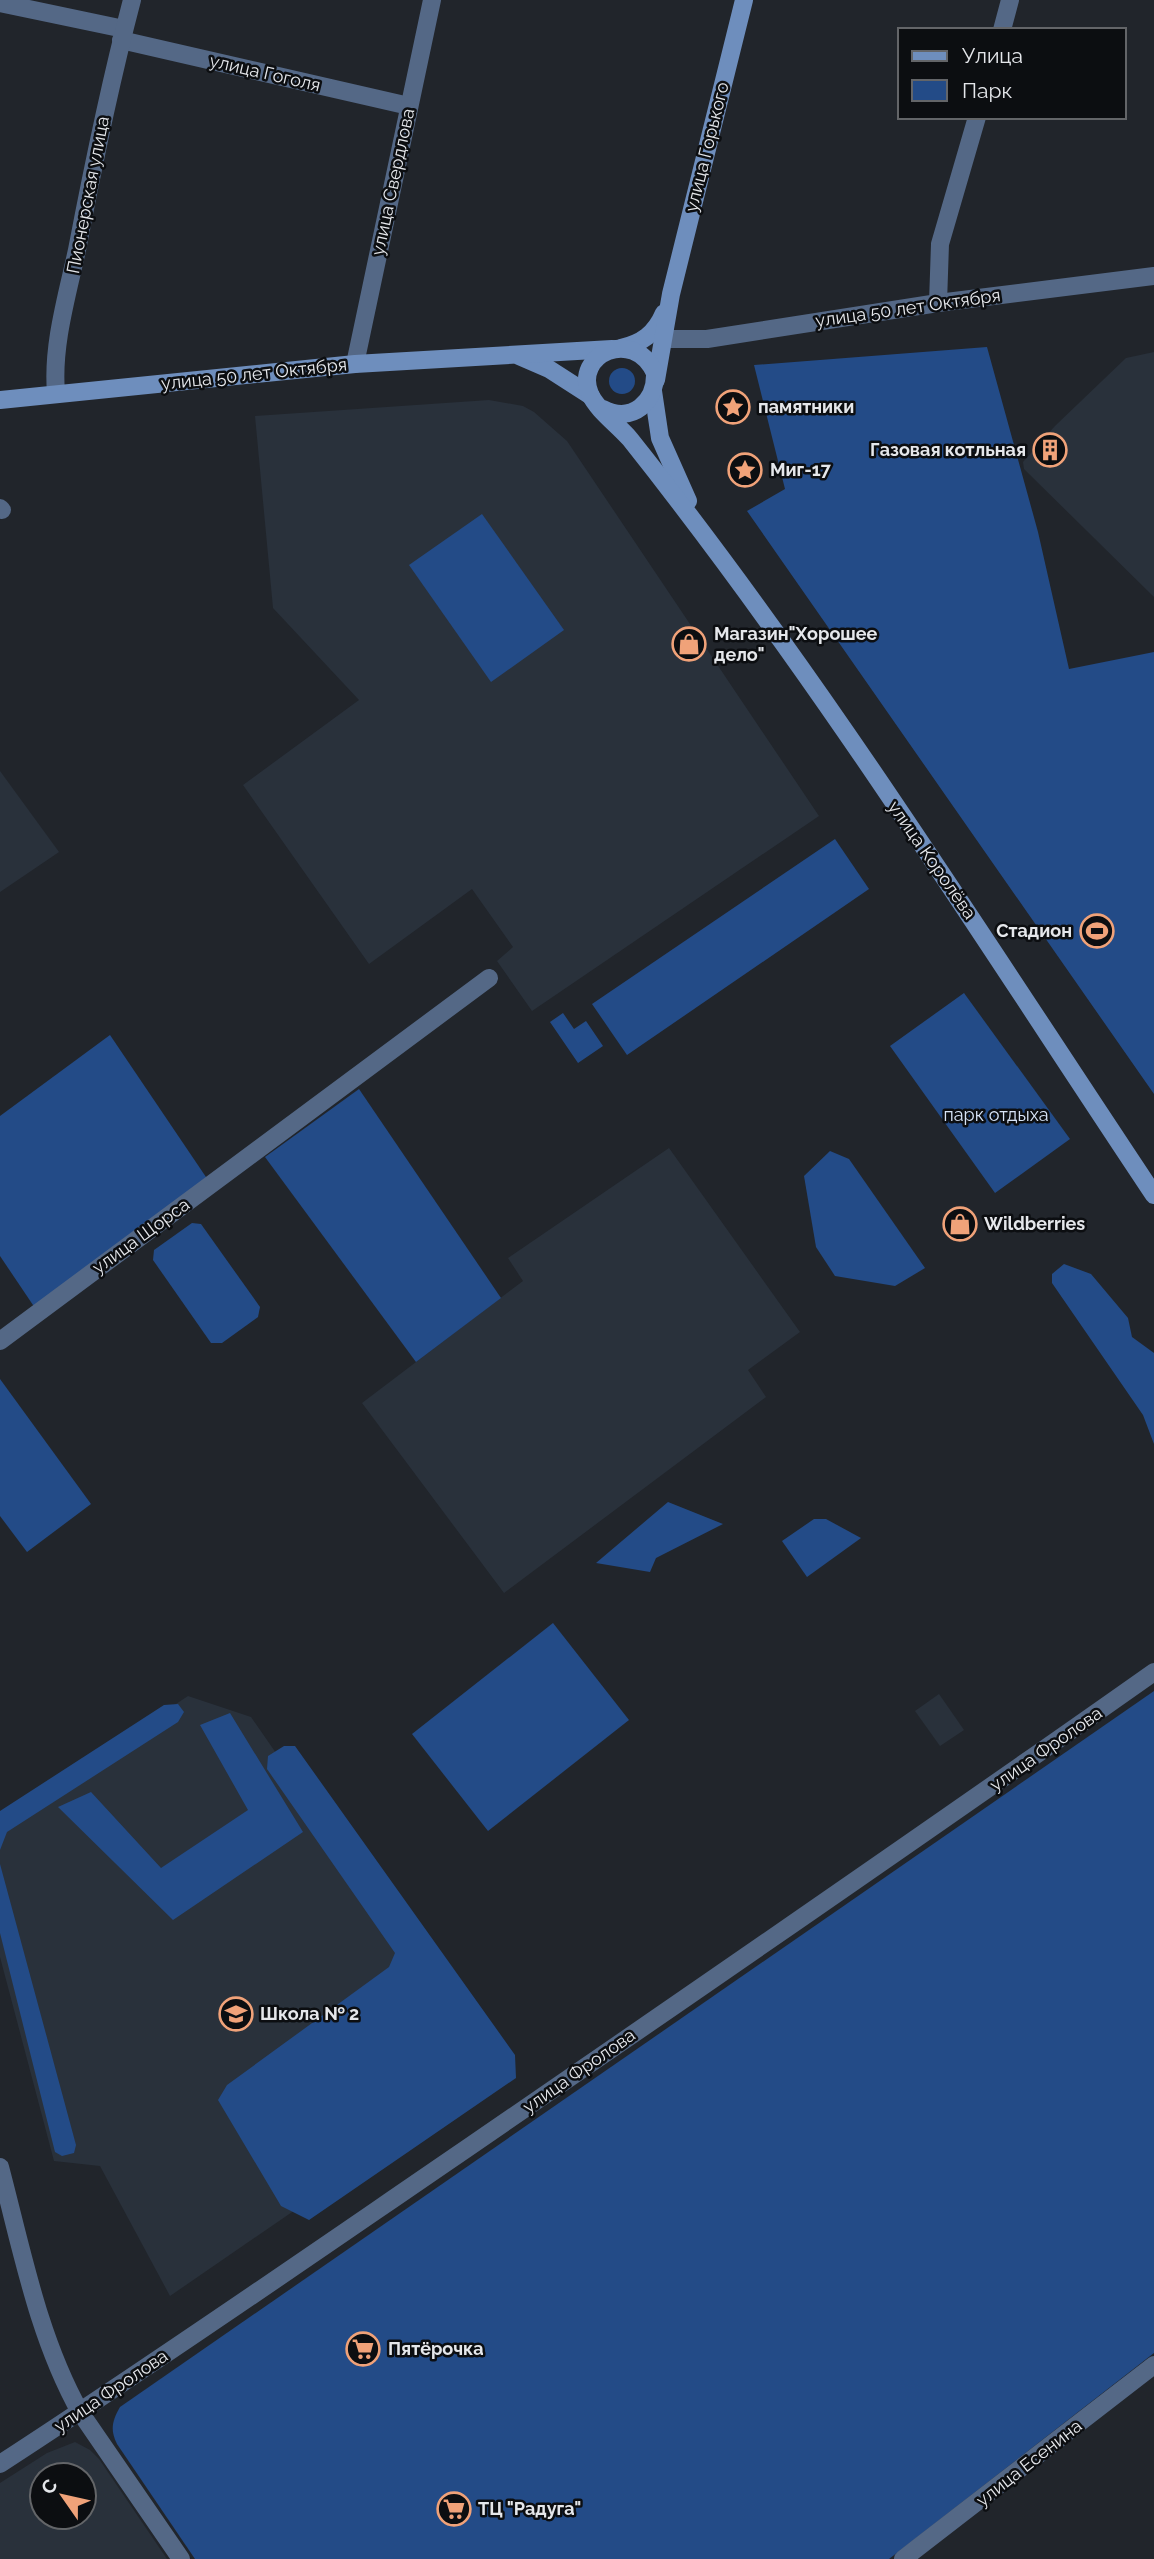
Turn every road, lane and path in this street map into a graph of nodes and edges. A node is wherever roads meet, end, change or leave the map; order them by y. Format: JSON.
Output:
{"nodes":[{"id":1,"x":132,"y":0,"type":"edge"},
{"id":2,"x":432,"y":0,"type":"edge"},
{"id":3,"x":744,"y":0,"type":"edge"},
{"id":4,"x":1010,"y":0,"type":"edge"},
{"id":5,"x":0,"y":3,"type":"edge"},
{"id":6,"x":1003,"y":28,"type":"edge"},
{"id":7,"x":123,"y":34,"type":"junction"},
{"id":8,"x":409,"y":106,"type":"junction"},
{"id":9,"x":976,"y":119,"type":"edge"},
{"id":10,"x":1154,"y":276,"type":"edge"},
{"id":11,"x":671,"y":294,"type":"junction"},
{"id":12,"x":938,"y":303,"type":"junction"},
{"id":13,"x":663,"y":339,"type":"junction"},
{"id":14,"x":616,"y":348,"type":"junction"},
{"id":15,"x":509,"y":354,"type":"junction"},
{"id":16,"x":355,"y":364,"type":"junction"},
{"id":17,"x":654,"y":387,"type":"junction"},
{"id":18,"x":56,"y":393,"type":"junction"},
{"id":19,"x":0,"y":400,"type":"edge"},
{"id":20,"x":597,"y":402,"type":"junction"},
{"id":21,"x":702,"y":530,"type":"junction"},
{"id":22,"x":489,"y":978,"type":"dead end"},
{"id":23,"x":1154,"y":1195,"type":"edge"},
{"id":24,"x":0,"y":1341,"type":"edge"},
{"id":25,"x":1154,"y":1672,"type":"edge"},
{"id":26,"x":0,"y":2167,"type":"edge"},
{"id":27,"x":1154,"y":2365,"type":"edge"},
{"id":28,"x":80,"y":2412,"type":"junction"},
{"id":29,"x":0,"y":2464,"type":"edge"},
{"id":30,"x":181,"y":2559,"type":"edge"},
{"id":31,"x":903,"y":2559,"type":"edge"}],
"edges":[{"from":1,"to":7,"type":"street","name":"Пионерская улица"},
{"from":2,"to":8,"type":"street","name":"улица Свердлова"},
{"from":3,"to":11,"type":"main road","name":"улица Горького"},
{"from":4,"to":6,"type":"street"},
{"from":5,"to":7,"type":"street","name":"улица Гоголя"},
{"from":7,"to":8,"type":"street","name":"улица Гоголя"},
{"from":7,"to":18,"type":"street","name":"Пионерская улица"},
{"from":8,"to":16,"type":"street","name":"улица Свердлова"},
{"from":9,"to":12,"type":"street"},
{"from":10,"to":12,"type":"street","name":"улица 50 лет Октября"},
{"from":11,"to":13,"type":"main road","name":"улица Горького"},
{"from":11,"to":14,"type":"main road","name":"улица Горького"},
{"from":12,"to":13,"type":"street","name":"улица 50 лет Октября"},
{"from":13,"to":17,"type":"main road","name":"улица Горького"},
{"from":14,"to":15,"type":"main road","name":"улица 50 лет Октября"},
{"from":14,"to":17,"type":"main road"},
{"from":14,"to":20,"type":"main road"},
{"from":15,"to":16,"type":"main road","name":"улица 50 лет Октября"},
{"from":15,"to":20,"type":"main road","name":"улица 50 лет Октября"},
{"from":16,"to":18,"type":"main road","name":"улица 50 лет Октября"},
{"from":17,"to":20,"type":"main road"},
{"from":17,"to":21,"type":"main road","name":"улица Королёва"},
{"from":18,"to":19,"type":"main road","name":"улица 50 лет Октября"},
{"from":20,"to":21,"type":"main road","name":"улица Королёва"},
{"from":21,"to":23,"type":"main road","name":"улица Королёва"},
{"from":22,"to":24,"type":"street","name":"улица Щорса"},
{"from":25,"to":28,"type":"street","name":"улица Фролова"},
{"from":26,"to":28,"type":"street"},
{"from":27,"to":31,"type":"street","name":"улица Есенина"},
{"from":28,"to":29,"type":"street","name":"улица Фролова"},
{"from":28,"to":30,"type":"street"}]}
